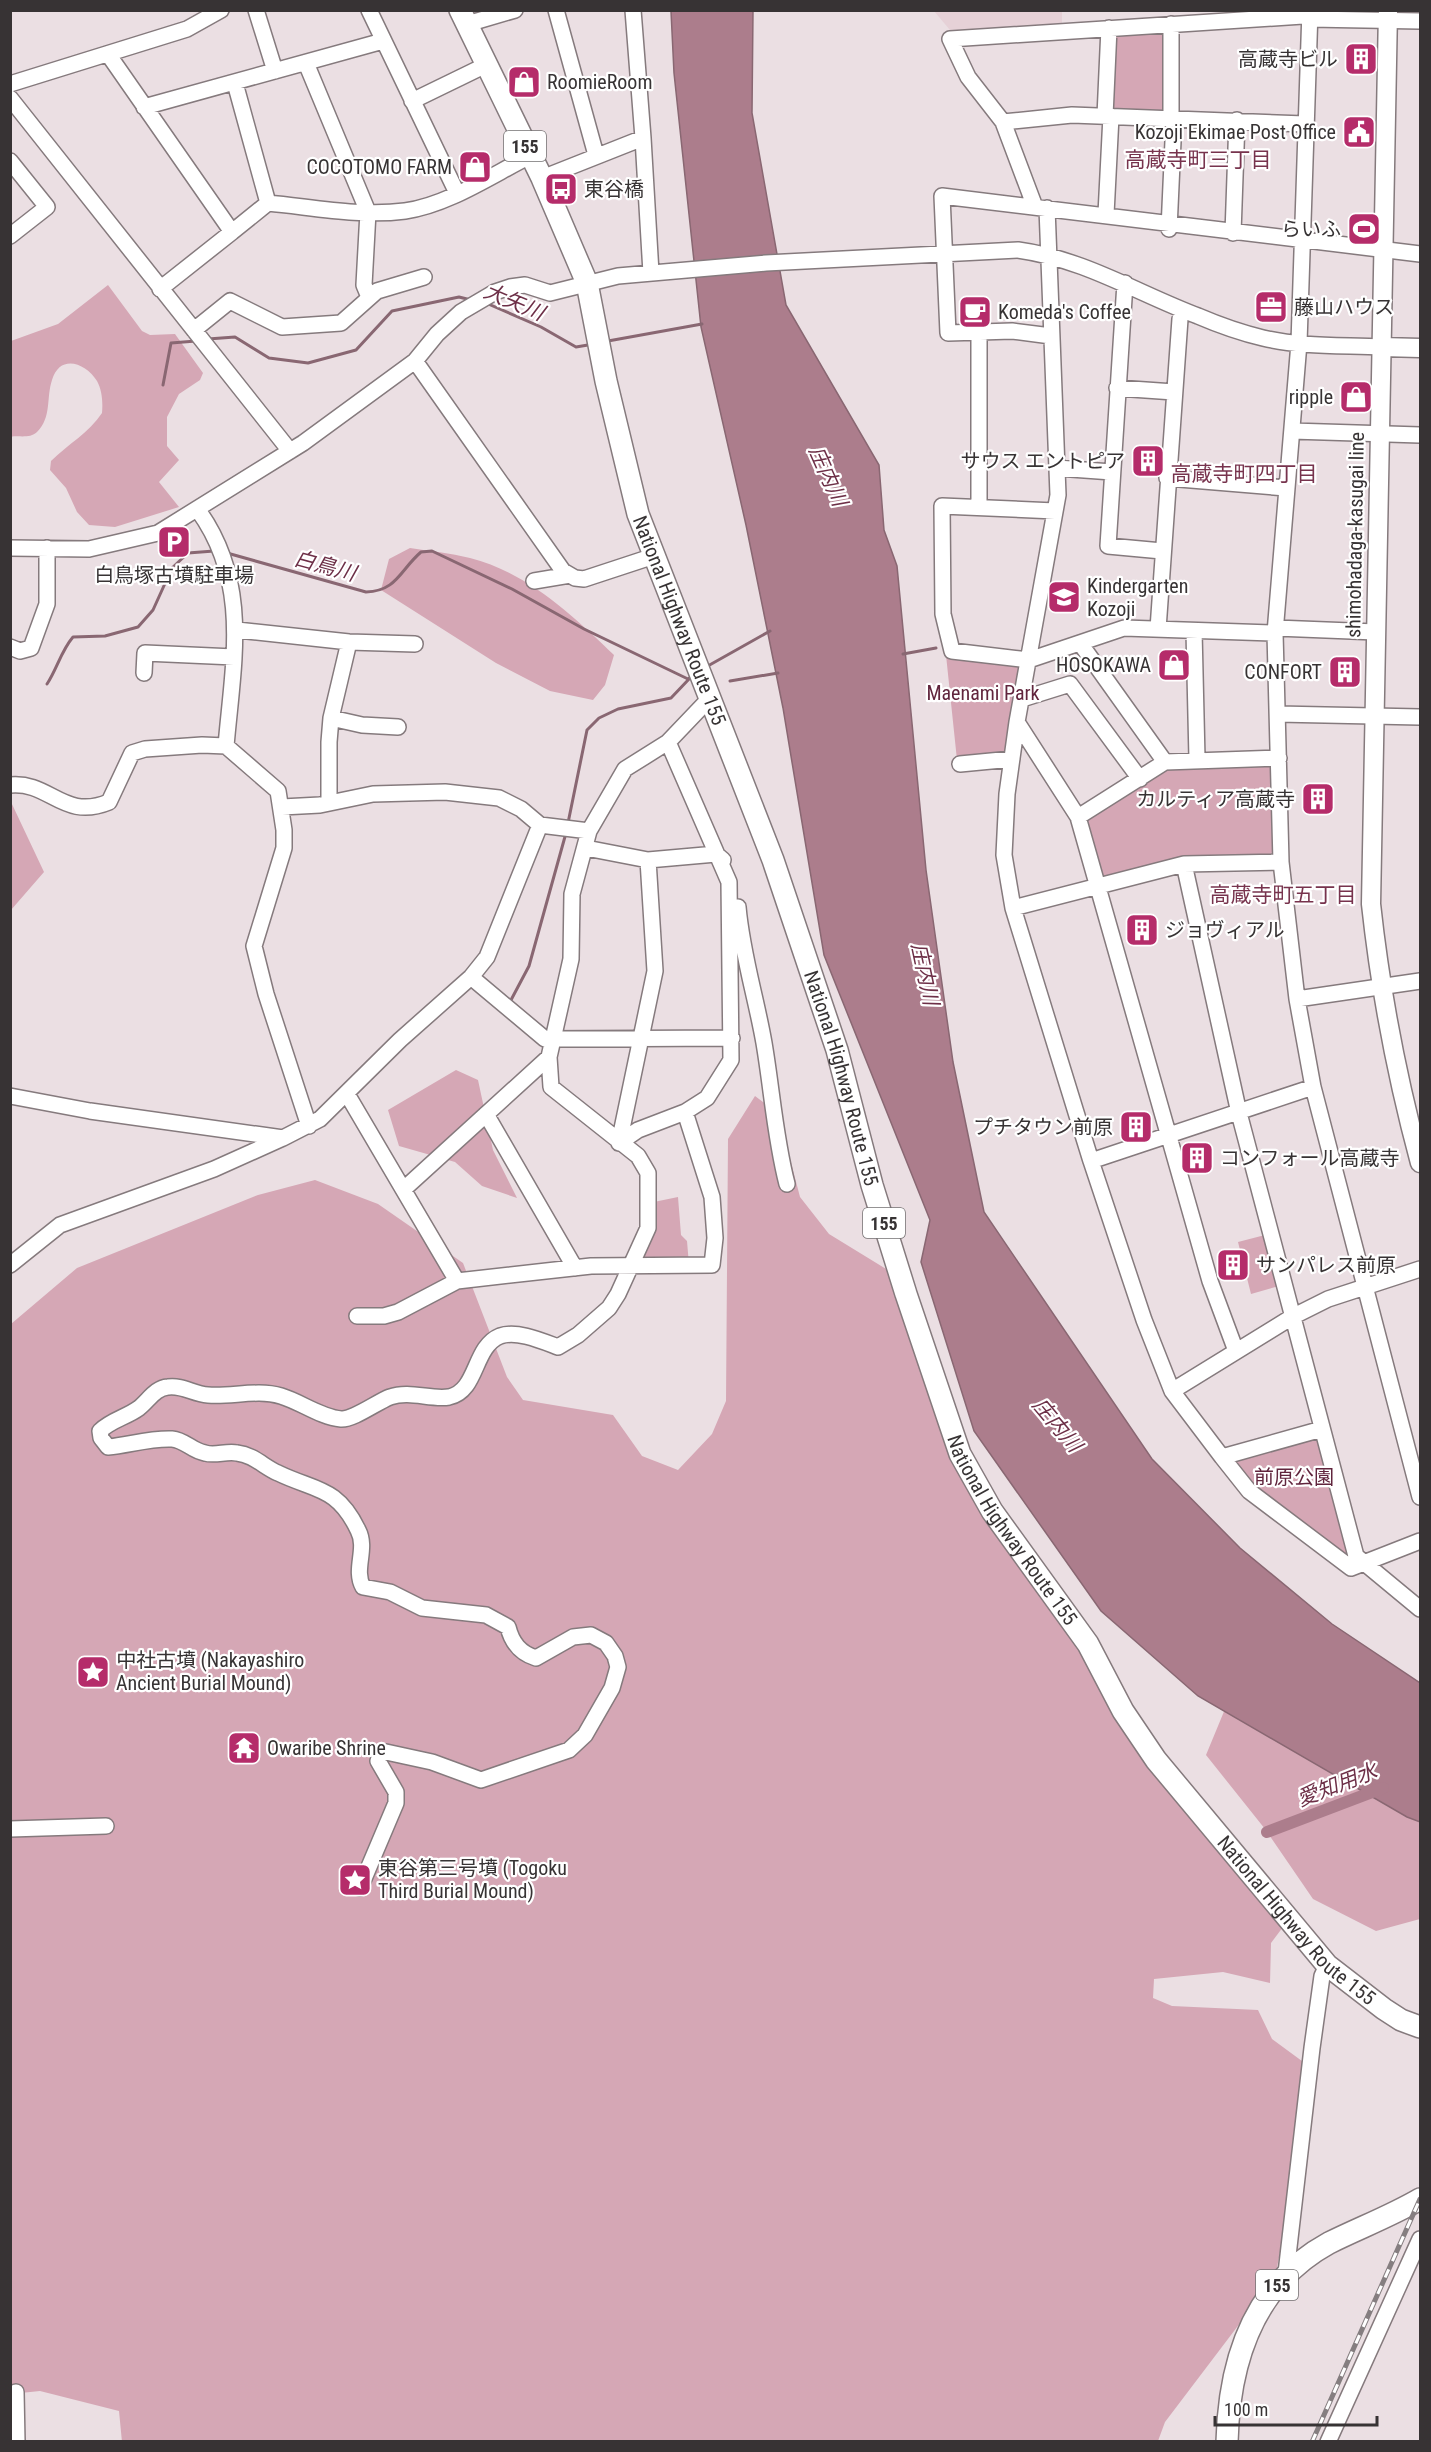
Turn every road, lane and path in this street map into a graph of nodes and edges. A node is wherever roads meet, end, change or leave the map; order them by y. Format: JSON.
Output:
{"nodes":[{"id":1,"x":221,"y":10,"type":"edge"},
{"id":2,"x":256,"y":10,"type":"edge"},
{"id":3,"x":369,"y":10,"type":"edge"},
{"id":4,"x":514,"y":10,"type":"edge"},
{"id":5,"x":556,"y":10,"type":"edge"},
{"id":6,"x":633,"y":10,"type":"edge"},
{"id":7,"x":1310,"y":15,"type":"edge"},
{"id":8,"x":1388,"y":16,"type":"edge"},
{"id":9,"x":464,"y":17,"type":"edge"},
{"id":10,"x":1420,"y":21,"type":"edge"},
{"id":11,"x":1171,"y":24,"type":"junction"},
{"id":12,"x":1109,"y":28,"type":"junction"},
{"id":13,"x":383,"y":41,"type":"junction"},
{"id":14,"x":108,"y":54,"type":"junction"},
{"id":15,"x":306,"y":63,"type":"junction"},
{"id":16,"x":486,"y":65,"type":"junction"},
{"id":17,"x":275,"y":72,"type":"junction"},
{"id":18,"x":235,"y":83,"type":"junction"},
{"id":19,"x":10,"y":84,"type":"edge"},
{"id":20,"x":10,"y":98,"type":"edge"},
{"id":21,"x":412,"y":101,"type":"junction"},
{"id":22,"x":144,"y":108,"type":"junction"},
{"id":23,"x":1108,"y":116,"type":"junction"},
{"id":24,"x":1173,"y":119,"type":"junction"},
{"id":25,"x":1237,"y":120,"type":"junction"},
{"id":26,"x":1003,"y":122,"type":"junction"},
{"id":27,"x":1305,"y":124,"type":"junction"},
{"id":28,"x":643,"y":138,"type":"junction"},
{"id":29,"x":596,"y":155,"type":"junction"},
{"id":30,"x":530,"y":156,"type":"junction"},
{"id":31,"x":10,"y":161,"type":"edge"},
{"id":32,"x":542,"y":178,"type":"junction"},
{"id":33,"x":457,"y":193,"type":"junction"},
{"id":34,"x":268,"y":203,"type":"junction"},
{"id":35,"x":1041,"y":207,"type":"junction"},
{"id":36,"x":368,"y":212,"type":"junction"},
{"id":37,"x":1106,"y":214,"type":"junction"},
{"id":38,"x":1169,"y":226,"type":"junction"},
{"id":39,"x":232,"y":231,"type":"junction"},
{"id":40,"x":1233,"y":232,"type":"junction"},
{"id":41,"x":10,"y":236,"type":"edge"},
{"id":42,"x":1301,"y":239,"type":"junction"},
{"id":43,"x":1384,"y":249,"type":"junction"},
{"id":44,"x":947,"y":253,"type":"junction"},
{"id":45,"x":1048,"y":254,"type":"junction"},
{"id":46,"x":1420,"y":254,"type":"edge"},
{"id":47,"x":651,"y":273,"type":"junction"},
{"id":48,"x":424,"y":277,"type":"dead end"},
{"id":49,"x":587,"y":283,"type":"junction"},
{"id":50,"x":1125,"y":283,"type":"junction"},
{"id":51,"x":160,"y":289,"type":"junction"},
{"id":52,"x":369,"y":297,"type":"junction"},
{"id":53,"x":1180,"y":319,"type":"dead end"},
{"id":54,"x":193,"y":328,"type":"junction"},
{"id":55,"x":979,"y":333,"type":"junction"},
{"id":56,"x":1051,"y":336,"type":"junction"},
{"id":57,"x":1299,"y":343,"type":"junction"},
{"id":58,"x":1382,"y":347,"type":"junction"},
{"id":59,"x":1420,"y":348,"type":"edge"},
{"id":60,"x":415,"y":361,"type":"junction"},
{"id":61,"x":1117,"y":388,"type":"junction"},
{"id":62,"x":1174,"y":392,"type":"junction"},
{"id":63,"x":1292,"y":431,"type":"junction"},
{"id":64,"x":1380,"y":433,"type":"junction"},
{"id":65,"x":1420,"y":435,"type":"edge"},
{"id":66,"x":290,"y":452,"type":"junction"},
{"id":67,"x":1057,"y":468,"type":"junction"},
{"id":68,"x":1112,"y":472,"type":"junction"},
{"id":69,"x":1167,"y":478,"type":"junction"},
{"id":70,"x":1286,"y":488,"type":"junction"},
{"id":71,"x":980,"y":507,"type":"junction"},
{"id":72,"x":198,"y":510,"type":"junction"},
{"id":73,"x":1055,"y":512,"type":"junction"},
{"id":74,"x":10,"y":548,"type":"edge"},
{"id":75,"x":47,"y":548,"type":"junction"},
{"id":76,"x":1162,"y":550,"type":"junction"},
{"id":77,"x":654,"y":556,"type":"junction"},
{"id":78,"x":570,"y":575,"type":"junction"},
{"id":79,"x":534,"y":581,"type":"dead end"},
{"id":80,"x":1158,"y":629,"type":"junction"},
{"id":81,"x":237,"y":630,"type":"junction"},
{"id":82,"x":1194,"y":631,"type":"junction"},
{"id":83,"x":1276,"y":631,"type":"junction"},
{"id":84,"x":1376,"y":632,"type":"junction"},
{"id":85,"x":349,"y":642,"type":"junction"},
{"id":86,"x":1080,"y":643,"type":"junction"},
{"id":87,"x":415,"y":644,"type":"dead end"},
{"id":88,"x":10,"y":647,"type":"edge"},
{"id":89,"x":234,"y":657,"type":"junction"},
{"id":90,"x":1029,"y":660,"type":"junction"},
{"id":91,"x":144,"y":673,"type":"dead end"},
{"id":92,"x":710,"y":698,"type":"junction"},
{"id":93,"x":1022,"y":699,"type":"junction"},
{"id":94,"x":1278,"y":714,"type":"junction"},
{"id":95,"x":1374,"y":717,"type":"junction"},
{"id":96,"x":1420,"y":717,"type":"edge"},
{"id":97,"x":332,"y":718,"type":"junction"},
{"id":98,"x":1017,"y":722,"type":"junction"},
{"id":99,"x":398,"y":727,"type":"dead end"},
{"id":100,"x":668,"y":742,"type":"junction"},
{"id":101,"x":226,"y":746,"type":"junction"},
{"id":102,"x":1279,"y":758,"type":"junction"},
{"id":103,"x":1012,"y":759,"type":"junction"},
{"id":104,"x":1197,"y":759,"type":"junction"},
{"id":105,"x":1165,"y":762,"type":"junction"},
{"id":106,"x":960,"y":764,"type":"dead end"},
{"id":107,"x":1140,"y":779,"type":"junction"},
{"id":108,"x":10,"y":785,"type":"edge"},
{"id":109,"x":329,"y":803,"type":"junction"},
{"id":110,"x":282,"y":807,"type":"junction"},
{"id":111,"x":1078,"y":817,"type":"junction"},
{"id":112,"x":540,"y":825,"type":"junction"},
{"id":113,"x":584,"y":831,"type":"junction"},
{"id":114,"x":586,"y":848,"type":"junction"},
{"id":115,"x":717,"y":854,"type":"junction"},
{"id":116,"x":648,"y":860,"type":"junction"},
{"id":117,"x":1281,"y":862,"type":"junction"},
{"id":118,"x":1184,"y":864,"type":"junction"},
{"id":119,"x":1097,"y":886,"type":"junction"},
{"id":120,"x":1013,"y":908,"type":"junction"},
{"id":121,"x":471,"y":977,"type":"junction"},
{"id":122,"x":1420,"y":981,"type":"edge"},
{"id":123,"x":1380,"y":987,"type":"junction"},
{"id":124,"x":1297,"y":999,"type":"junction"},
{"id":125,"x":641,"y":1036,"type":"junction"},
{"id":126,"x":732,"y":1038,"type":"junction"},
{"id":127,"x":551,"y":1040,"type":"junction"},
{"id":128,"x":549,"y":1057,"type":"junction"},
{"id":129,"x":1313,"y":1087,"type":"junction"},
{"id":130,"x":347,"y":1094,"type":"junction"},
{"id":131,"x":10,"y":1096,"type":"edge"},
{"id":132,"x":685,"y":1112,"type":"junction"},
{"id":133,"x":1239,"y":1113,"type":"junction"},
{"id":134,"x":486,"y":1114,"type":"junction"},
{"id":135,"x":309,"y":1126,"type":"junction"},
{"id":136,"x":1168,"y":1134,"type":"junction"},
{"id":137,"x":284,"y":1138,"type":"junction"},
{"id":138,"x":619,"y":1143,"type":"junction"},
{"id":139,"x":1091,"y":1161,"type":"junction"},
{"id":140,"x":1420,"y":1163,"type":"edge"},
{"id":141,"x":787,"y":1184,"type":"dead end"},
{"id":142,"x":404,"y":1189,"type":"junction"},
{"id":143,"x":10,"y":1265,"type":"edge"},
{"id":144,"x":632,"y":1265,"type":"junction"},
{"id":145,"x":575,"y":1268,"type":"junction"},
{"id":146,"x":1420,"y":1269,"type":"edge"},
{"id":147,"x":458,"y":1281,"type":"junction"},
{"id":148,"x":1366,"y":1285,"type":"junction"},
{"id":149,"x":357,"y":1316,"type":"dead end"},
{"id":150,"x":1292,"y":1317,"type":"junction"},
{"id":151,"x":1236,"y":1351,"type":"junction"},
{"id":152,"x":1172,"y":1392,"type":"junction"},
{"id":153,"x":1322,"y":1429,"type":"junction"},
{"id":154,"x":1222,"y":1457,"type":"junction"},
{"id":155,"x":1420,"y":1497,"type":"edge"},
{"id":156,"x":1420,"y":1541,"type":"edge"},
{"id":157,"x":1364,"y":1564,"type":"junction"},
{"id":158,"x":1420,"y":1609,"type":"edge"},
{"id":159,"x":106,"y":1826,"type":"dead end"},
{"id":160,"x":10,"y":1829,"type":"edge"},
{"id":161,"x":360,"y":1888,"type":"dead end"},
{"id":162,"x":1326,"y":1965,"type":"junction"},
{"id":163,"x":1420,"y":2027,"type":"edge"},
{"id":164,"x":1420,"y":2199,"type":"edge"},
{"id":165,"x":1420,"y":2240,"type":"edge"},
{"id":166,"x":1286,"y":2273,"type":"junction"},
{"id":167,"x":16,"y":2392,"type":"dead end"},
{"id":168,"x":17,"y":2442,"type":"edge"},
{"id":169,"x":1227,"y":2442,"type":"edge"},
{"id":170,"x":1328,"y":2442,"type":"edge"}],
"edges":[{"from":1,"to":14,"type":"street"},
{"from":2,"to":17,"type":"street"},
{"from":3,"to":13,"type":"street"},
{"from":4,"to":9,"type":"street"},
{"from":5,"to":29,"type":"street"},
{"from":6,"to":28,"type":"street"},
{"from":7,"to":8,"type":"street"},
{"from":7,"to":11,"type":"street"},
{"from":7,"to":27,"type":"street"},
{"from":8,"to":10,"type":"street"},
{"from":8,"to":43,"type":"main road","name":"shimohadaga-kasugai line"},
{"from":9,"to":16,"type":"highway","name":"National Highway Route 155","number":"155"},
{"from":11,"to":12,"type":"street"},
{"from":11,"to":24,"type":"street"},
{"from":12,"to":23,"type":"street"},
{"from":12,"to":26,"type":"street"},
{"from":13,"to":15,"type":"street"},
{"from":13,"to":21,"type":"street"},
{"from":14,"to":19,"type":"street"},
{"from":14,"to":22,"type":"street"},
{"from":15,"to":17,"type":"street"},
{"from":15,"to":36,"type":"street"},
{"from":16,"to":21,"type":"street"},
{"from":16,"to":30,"type":"highway","name":"National Highway Route 155","number":"155"},
{"from":17,"to":18,"type":"street"},
{"from":18,"to":22,"type":"street"},
{"from":18,"to":34,"type":"street"},
{"from":20,"to":51,"type":"street"},
{"from":21,"to":33,"type":"street"},
{"from":22,"to":39,"type":"street"},
{"from":23,"to":24,"type":"street"},
{"from":23,"to":26,"type":"street"},
{"from":23,"to":37,"type":"street"},
{"from":24,"to":25,"type":"street"},
{"from":24,"to":38,"type":"street"},
{"from":25,"to":27,"type":"street"},
{"from":25,"to":40,"type":"street"},
{"from":26,"to":35,"type":"street"},
{"from":27,"to":42,"type":"street"},
{"from":28,"to":29,"type":"street"},
{"from":28,"to":47,"type":"street"},
{"from":29,"to":32,"type":"street"},
{"from":30,"to":32,"type":"highway","name":"National Highway Route 155","number":"155"},
{"from":30,"to":33,"type":"street"},
{"from":31,"to":41,"type":"street"},
{"from":32,"to":49,"type":"highway","name":"National Highway Route 155","number":"155"},
{"from":33,"to":36,"type":"street"},
{"from":34,"to":36,"type":"street"},
{"from":34,"to":39,"type":"street"},
{"from":35,"to":37,"type":"street"},
{"from":35,"to":44,"type":"street"},
{"from":35,"to":45,"type":"street"},
{"from":36,"to":52,"type":"street"},
{"from":37,"to":38,"type":"street"},
{"from":38,"to":40,"type":"street"},
{"from":39,"to":51,"type":"street"},
{"from":40,"to":42,"type":"street"},
{"from":42,"to":43,"type":"street"},
{"from":42,"to":57,"type":"street"},
{"from":43,"to":46,"type":"street"},
{"from":43,"to":58,"type":"main road","name":"shimohadaga-kasugai line"},
{"from":44,"to":45,"type":"street"},
{"from":44,"to":47,"type":"street"},
{"from":44,"to":55,"type":"street"},
{"from":45,"to":50,"type":"street"},
{"from":45,"to":56,"type":"street"},
{"from":47,"to":49,"type":"street"},
{"from":48,"to":52,"type":"street"},
{"from":49,"to":60,"type":"street"},
{"from":49,"to":77,"type":"highway","name":"National Highway Route 155","number":"155"},
{"from":50,"to":57,"type":"street"},
{"from":50,"to":61,"type":"street"},
{"from":51,"to":54,"type":"street"},
{"from":52,"to":54,"type":"street"},
{"from":53,"to":62,"type":"street"},
{"from":54,"to":66,"type":"street"},
{"from":55,"to":56,"type":"street"},
{"from":55,"to":71,"type":"street"},
{"from":56,"to":67,"type":"street"},
{"from":57,"to":58,"type":"street"},
{"from":57,"to":63,"type":"street"},
{"from":58,"to":59,"type":"main road"},
{"from":58,"to":64,"type":"main road","name":"shimohadaga-kasugai line"},
{"from":60,"to":66,"type":"street"},
{"from":60,"to":78,"type":"street"},
{"from":61,"to":62,"type":"street"},
{"from":61,"to":68,"type":"street"},
{"from":62,"to":69,"type":"street"},
{"from":63,"to":64,"type":"street"},
{"from":63,"to":70,"type":"street"},
{"from":64,"to":65,"type":"street"},
{"from":64,"to":84,"type":"main road","name":"shimohadaga-kasugai line"},
{"from":66,"to":72,"type":"street"},
{"from":67,"to":68,"type":"street"},
{"from":67,"to":73,"type":"street"},
{"from":68,"to":76,"type":"street"},
{"from":69,"to":70,"type":"street"},
{"from":69,"to":76,"type":"street"},
{"from":70,"to":83,"type":"street"},
{"from":71,"to":73,"type":"street"},
{"from":71,"to":90,"type":"street"},
{"from":72,"to":75,"type":"street"},
{"from":72,"to":81,"type":"street"},
{"from":73,"to":90,"type":"street"},
{"from":74,"to":75,"type":"street"},
{"from":75,"to":88,"type":"street"},
{"from":76,"to":80,"type":"street"},
{"from":77,"to":78,"type":"street"},
{"from":77,"to":92,"type":"highway","name":"National Highway Route 155","number":"155"},
{"from":78,"to":79,"type":"street"},
{"from":80,"to":82,"type":"street"},
{"from":80,"to":86,"type":"street"},
{"from":81,"to":85,"type":"street"},
{"from":81,"to":89,"type":"street"},
{"from":82,"to":83,"type":"street"},
{"from":82,"to":104,"type":"street"},
{"from":83,"to":84,"type":"street"},
{"from":83,"to":94,"type":"street"},
{"from":84,"to":95,"type":"main road","name":"shimohadaga-kasugai line"},
{"from":85,"to":87,"type":"street"},
{"from":85,"to":97,"type":"street"},
{"from":86,"to":90,"type":"street"},
{"from":86,"to":105,"type":"street"},
{"from":89,"to":91,"type":"street"},
{"from":89,"to":101,"type":"street"},
{"from":90,"to":93,"type":"street"},
{"from":92,"to":100,"type":"street"},
{"from":92,"to":162,"type":"highway","name":"National Highway Route 155","number":"155"},
{"from":93,"to":98,"type":"street"},
{"from":93,"to":107,"type":"street"},
{"from":94,"to":95,"type":"street"},
{"from":94,"to":102,"type":"street"},
{"from":95,"to":96,"type":"street"},
{"from":95,"to":123,"type":"main road","name":"shimohadaga-kasugai line"},
{"from":97,"to":99,"type":"street"},
{"from":97,"to":109,"type":"street"},
{"from":98,"to":103,"type":"street"},
{"from":98,"to":111,"type":"street"},
{"from":100,"to":113,"type":"street"},
{"from":100,"to":115,"type":"street"},
{"from":101,"to":108,"type":"street"},
{"from":101,"to":110,"type":"street"},
{"from":102,"to":104,"type":"street"},
{"from":102,"to":117,"type":"street"},
{"from":103,"to":106,"type":"street"},
{"from":103,"to":120,"type":"street"},
{"from":104,"to":105,"type":"street"},
{"from":105,"to":107,"type":"street"},
{"from":107,"to":111,"type":"street"},
{"from":109,"to":110,"type":"street"},
{"from":109,"to":112,"type":"street"},
{"from":110,"to":135,"type":"street"},
{"from":111,"to":119,"type":"street"},
{"from":112,"to":113,"type":"street"},
{"from":112,"to":121,"type":"street"},
{"from":113,"to":114,"type":"street"},
{"from":114,"to":116,"type":"street"},
{"from":114,"to":127,"type":"street"},
{"from":115,"to":116,"type":"street"},
{"from":115,"to":126,"type":"street"},
{"from":115,"to":141,"type":"street"},
{"from":116,"to":125,"type":"street"},
{"from":117,"to":118,"type":"street"},
{"from":117,"to":124,"type":"street"},
{"from":118,"to":119,"type":"street"},
{"from":118,"to":133,"type":"street"},
{"from":119,"to":120,"type":"street"},
{"from":119,"to":136,"type":"street"},
{"from":120,"to":139,"type":"street"},
{"from":121,"to":127,"type":"street"},
{"from":121,"to":130,"type":"street"},
{"from":122,"to":123,"type":"street"},
{"from":123,"to":124,"type":"street"},
{"from":123,"to":140,"type":"main road","name":"shimohadaga-kasugai line"},
{"from":124,"to":129,"type":"street"},
{"from":125,"to":126,"type":"street"},
{"from":125,"to":127,"type":"street"},
{"from":125,"to":138,"type":"street"},
{"from":126,"to":132,"type":"street"},
{"from":127,"to":128,"type":"street"},
{"from":128,"to":134,"type":"street"},
{"from":128,"to":138,"type":"street"},
{"from":129,"to":133,"type":"street"},
{"from":129,"to":148,"type":"street"},
{"from":130,"to":135,"type":"street"},
{"from":130,"to":142,"type":"street"},
{"from":131,"to":137,"type":"street"},
{"from":132,"to":138,"type":"street"},
{"from":132,"to":144,"type":"street"},
{"from":133,"to":136,"type":"street"},
{"from":133,"to":150,"type":"street"},
{"from":134,"to":142,"type":"street"},
{"from":134,"to":145,"type":"street"},
{"from":135,"to":137,"type":"street"},
{"from":136,"to":139,"type":"street"},
{"from":136,"to":151,"type":"street"},
{"from":137,"to":143,"type":"street"},
{"from":138,"to":144,"type":"street"},
{"from":139,"to":152,"type":"street"},
{"from":142,"to":147,"type":"street"},
{"from":144,"to":145,"type":"street"},
{"from":144,"to":161,"type":"street"},
{"from":145,"to":147,"type":"street"},
{"from":146,"to":148,"type":"street"},
{"from":147,"to":149,"type":"street"},
{"from":148,"to":150,"type":"street"},
{"from":148,"to":155,"type":"street"},
{"from":150,"to":151,"type":"street"},
{"from":150,"to":153,"type":"street"},
{"from":151,"to":152,"type":"street"},
{"from":152,"to":154,"type":"street"},
{"from":153,"to":154,"type":"street"},
{"from":153,"to":157,"type":"street"},
{"from":154,"to":157,"type":"street"},
{"from":156,"to":157,"type":"street"},
{"from":157,"to":158,"type":"street"},
{"from":159,"to":160,"type":"street"},
{"from":162,"to":163,"type":"highway","name":"National Highway Route 155","number":"155"},
{"from":162,"to":166,"type":"street"},
{"from":164,"to":166,"type":"highway","number":"155"},
{"from":165,"to":170,"type":"street"},
{"from":166,"to":169,"type":"highway","number":"155"},
{"from":167,"to":168,"type":"street"}]}
